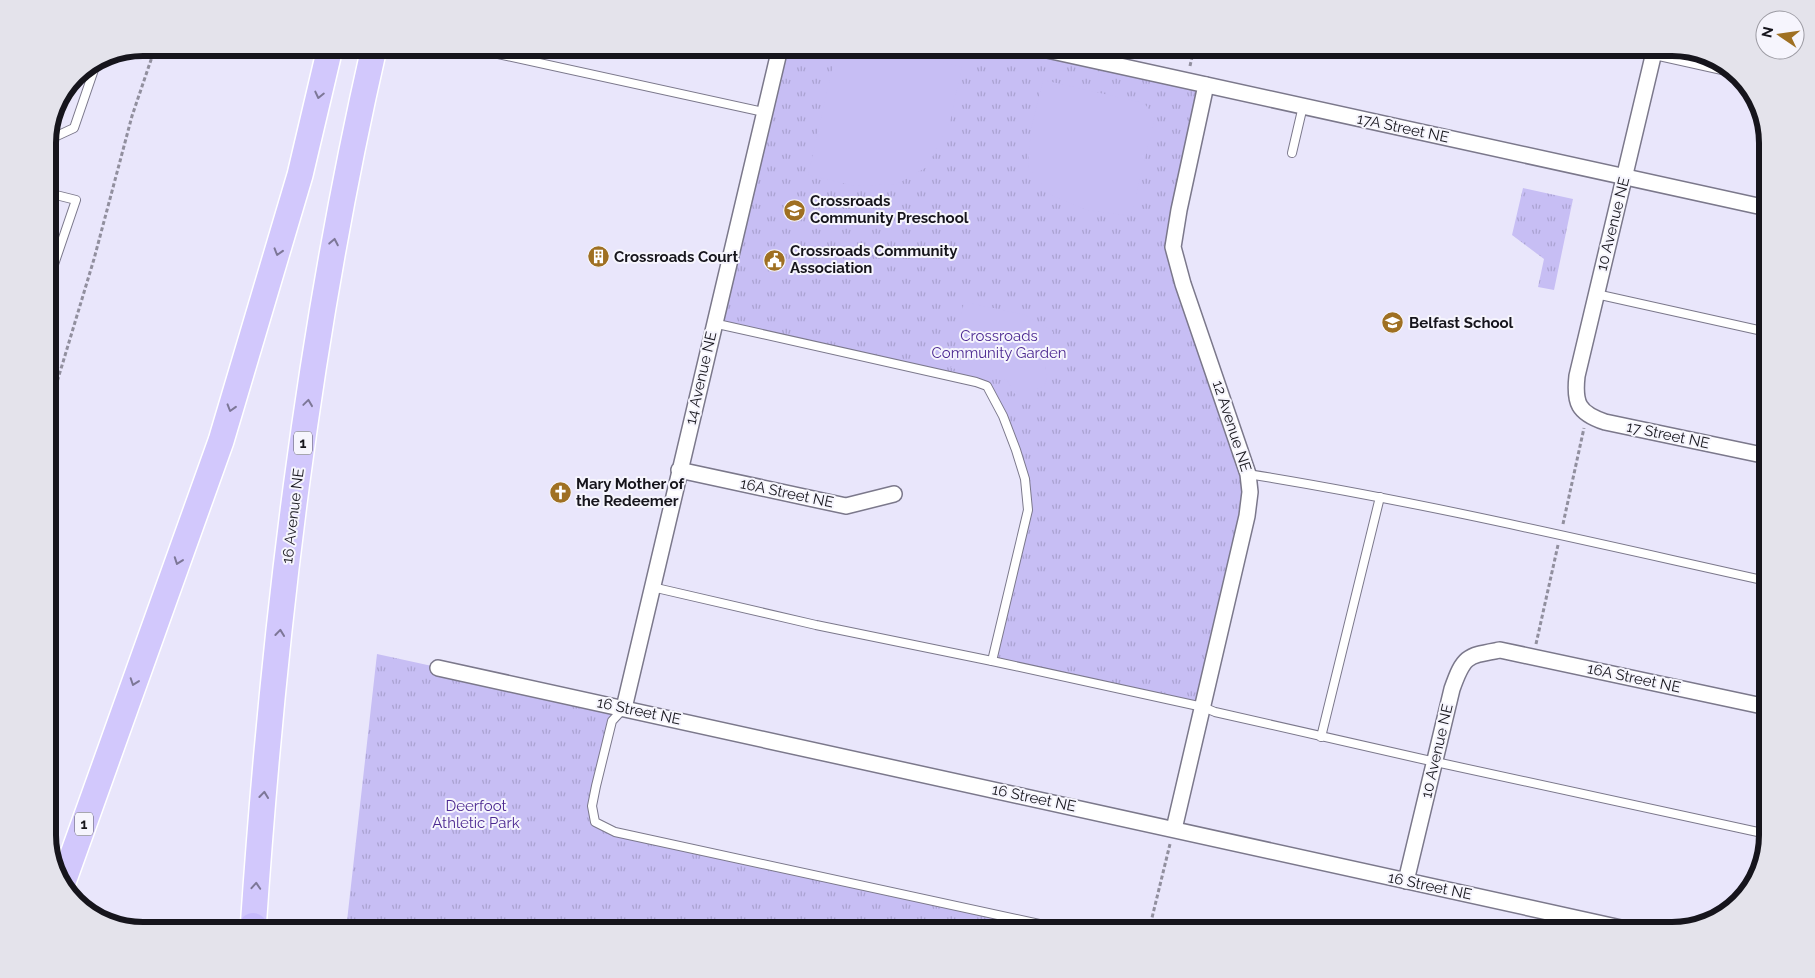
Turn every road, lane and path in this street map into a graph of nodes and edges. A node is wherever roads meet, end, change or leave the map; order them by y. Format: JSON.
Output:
{"nodes":[{"id":1,"x":152,"y":56,"type":"edge"},
{"id":2,"x":328,"y":56,"type":"edge"},
{"id":3,"x":372,"y":56,"type":"edge"},
{"id":4,"x":507,"y":56,"type":"edge"},
{"id":5,"x":778,"y":56,"type":"edge"},
{"id":6,"x":1074,"y":56,"type":"edge"},
{"id":7,"x":1653,"y":56,"type":"edge"},
{"id":8,"x":1672,"y":56,"type":"edge"},
{"id":9,"x":1714,"y":67,"type":"edge"},
{"id":10,"x":93,"y":73,"type":"edge"},
{"id":11,"x":1206,"y":85,"type":"junction"},
{"id":12,"x":1303,"y":106,"type":"junction"},
{"id":13,"x":764,"y":112,"type":"junction"},
{"id":14,"x":56,"y":136,"type":"edge"},
{"id":15,"x":1292,"y":153,"type":"dead end"},
{"id":16,"x":1624,"y":177,"type":"junction"},
{"id":17,"x":56,"y":195,"type":"edge"},
{"id":18,"x":1759,"y":206,"type":"edge"},
{"id":19,"x":56,"y":259,"type":"edge"},
{"id":20,"x":1596,"y":294,"type":"junction"},
{"id":21,"x":713,"y":323,"type":"junction"},
{"id":22,"x":1759,"y":330,"type":"edge"},
{"id":23,"x":56,"y":385,"type":"edge"},
{"id":24,"x":1577,"y":401,"type":"joint"},
{"id":25,"x":1759,"y":454,"type":"edge"},
{"id":26,"x":680,"y":470,"type":"junction"},
{"id":27,"x":1248,"y":474,"type":"junction"},
{"id":28,"x":894,"y":494,"type":"dead end"},
{"id":29,"x":1380,"y":497,"type":"junction"},
{"id":30,"x":1759,"y":578,"type":"edge"},
{"id":31,"x":652,"y":587,"type":"junction"},
{"id":32,"x":1500,"y":650,"type":"joint"},
{"id":33,"x":992,"y":660,"type":"junction"},
{"id":34,"x":438,"y":668,"type":"dead end"},
{"id":35,"x":1759,"y":705,"type":"edge"},
{"id":36,"x":1203,"y":707,"type":"junction"},
{"id":37,"x":624,"y":708,"type":"junction"},
{"id":38,"x":1322,"y":737,"type":"junction"},
{"id":39,"x":1434,"y":762,"type":"junction"},
{"id":40,"x":1174,"y":829,"type":"junction"},
{"id":41,"x":1759,"y":832,"type":"edge"},
{"id":42,"x":66,"y":874,"type":"edge"},
{"id":43,"x":1406,"y":881,"type":"junction"},
{"id":44,"x":254,"y":922,"type":"edge"},
{"id":45,"x":1030,"y":922,"type":"edge"},
{"id":46,"x":1151,"y":922,"type":"edge"},
{"id":47,"x":1593,"y":922,"type":"edge"}],
"edges":[{"from":1,"to":23,"type":"path"},
{"from":2,"to":42,"type":"highway","number":"1","one_way":true},
{"from":44,"to":3,"type":"highway","name":"16 Avenue NE","number":"1","one_way":true},
{"from":4,"to":13,"type":"lane"},
{"from":5,"to":13,"type":"street","name":"14 Avenue NE"},
{"from":6,"to":11,"type":"street","name":"17A Street NE"},
{"from":7,"to":16,"type":"street","name":"10 Avenue NE"},
{"from":8,"to":9,"type":"lane"},
{"from":10,"to":14,"type":"lane"},
{"from":11,"to":12,"type":"street","name":"17A Street NE"},
{"from":11,"to":27,"type":"street","name":"12 Avenue NE"},
{"from":12,"to":15,"type":"lane"},
{"from":12,"to":16,"type":"street","name":"17A Street NE"},
{"from":13,"to":21,"type":"street","name":"14 Avenue NE"},
{"from":16,"to":18,"type":"street","name":"17A Street NE"},
{"from":16,"to":20,"type":"street","name":"10 Avenue NE"},
{"from":17,"to":19,"type":"lane"},
{"from":20,"to":22,"type":"lane"},
{"from":20,"to":24,"type":"street","name":"10 Avenue NE"},
{"from":21,"to":26,"type":"street","name":"14 Avenue NE"},
{"from":21,"to":33,"type":"lane"},
{"from":24,"to":25,"type":"street","name":"17 Street NE"},
{"from":26,"to":28,"type":"street","name":"16A Street NE"},
{"from":26,"to":31,"type":"street","name":"14 Avenue NE"},
{"from":27,"to":29,"type":"lane"},
{"from":27,"to":36,"type":"street","name":"12 Avenue NE"},
{"from":29,"to":30,"type":"lane"},
{"from":29,"to":38,"type":"lane"},
{"from":31,"to":33,"type":"lane"},
{"from":31,"to":37,"type":"street","name":"14 Avenue NE"},
{"from":32,"to":35,"type":"street","name":"16A Street NE"},
{"from":32,"to":39,"type":"street","name":"10 Avenue NE"},
{"from":33,"to":36,"type":"lane"},
{"from":34,"to":37,"type":"street","name":"16 Street NE"},
{"from":36,"to":38,"type":"lane"},
{"from":36,"to":40,"type":"street","name":"12 Avenue NE"},
{"from":37,"to":40,"type":"street","name":"16 Street NE"},
{"from":37,"to":45,"type":"lane"},
{"from":38,"to":39,"type":"lane"},
{"from":39,"to":41,"type":"lane"},
{"from":39,"to":43,"type":"street","name":"10 Avenue NE"},
{"from":40,"to":43,"type":"street","name":"16 Street NE"},
{"from":40,"to":46,"type":"path"},
{"from":43,"to":47,"type":"street","name":"16 Street NE"}]}
